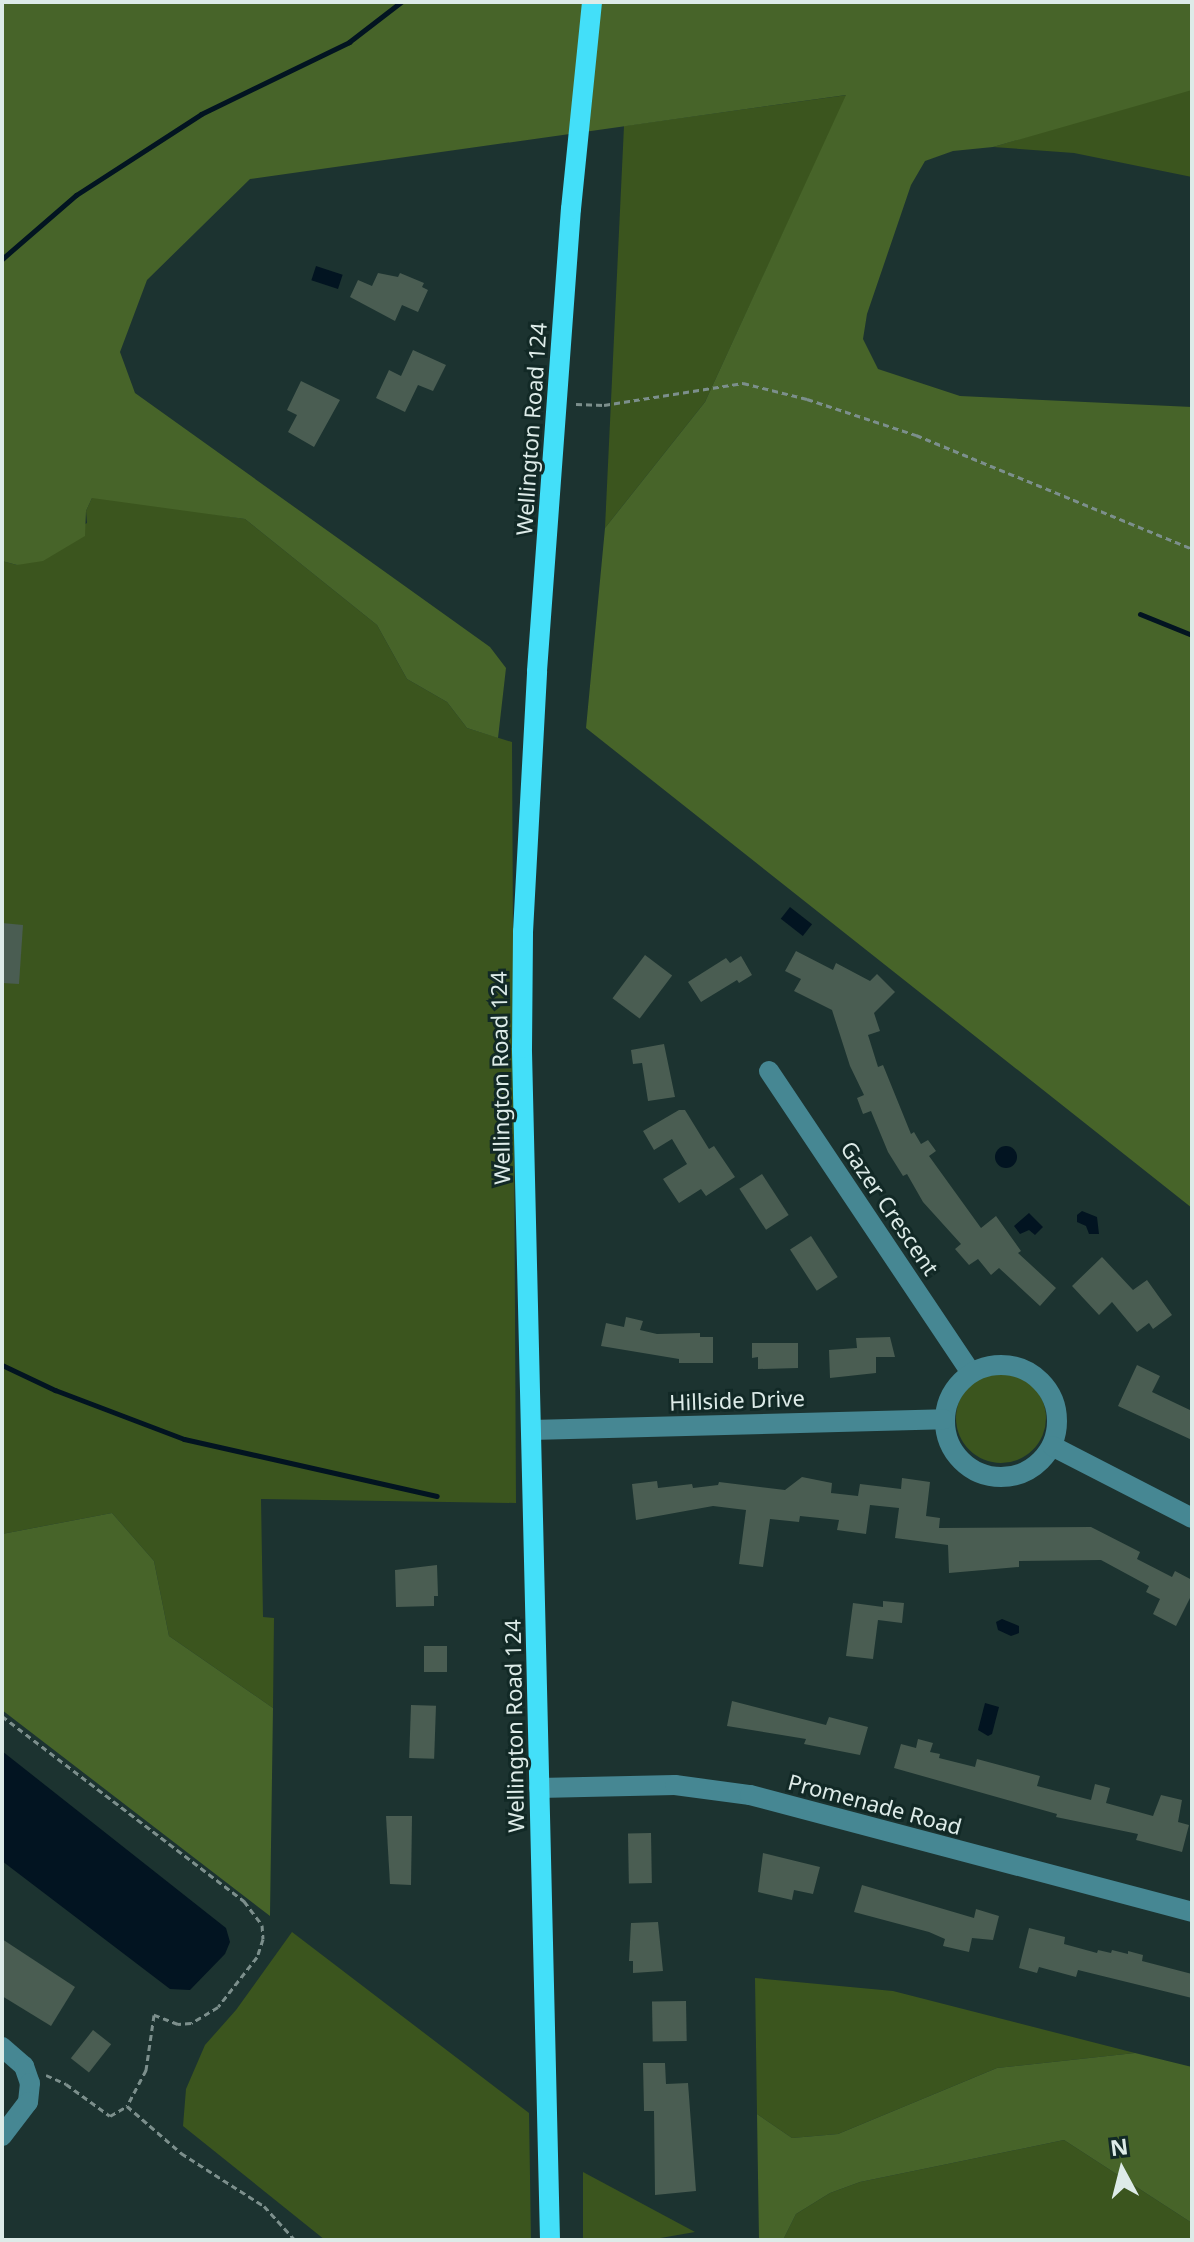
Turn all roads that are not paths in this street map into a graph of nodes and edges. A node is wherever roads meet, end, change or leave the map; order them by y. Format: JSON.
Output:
{"nodes":[{"id":1,"x":592,"y":2,"type":"edge"},
{"id":2,"x":769,"y":1071,"type":"dead end"},
{"id":3,"x":971,"y":1373,"type":"junction"},
{"id":4,"x":944,"y":1419,"type":"junction"},
{"id":5,"x":531,"y":1430,"type":"junction"},
{"id":6,"x":1052,"y":1446,"type":"junction"},
{"id":7,"x":1192,"y":1518,"type":"edge"},
{"id":8,"x":539,"y":1788,"type":"junction"},
{"id":9,"x":1192,"y":1912,"type":"edge"},
{"id":10,"x":2,"y":2047,"type":"edge"},
{"id":11,"x":2,"y":2136,"type":"edge"},
{"id":12,"x":550,"y":2240,"type":"edge"}],
"edges":[{"from":1,"to":5,"type":"main road","name":"Wellington Road 124"},
{"from":2,"to":3,"type":"street","name":"Gazer Crescent"},
{"from":3,"to":4,"type":"street"},
{"from":3,"to":6,"type":"street"},
{"from":4,"to":5,"type":"street","name":"Hillside Drive"},
{"from":4,"to":6,"type":"street"},
{"from":5,"to":8,"type":"main road","name":"Wellington Road 124"},
{"from":6,"to":7,"type":"street"},
{"from":8,"to":9,"type":"street","name":"Promenade Road"},
{"from":8,"to":12,"type":"main road","name":"Wellington Road 124"},
{"from":10,"to":11,"type":"street"}]}
